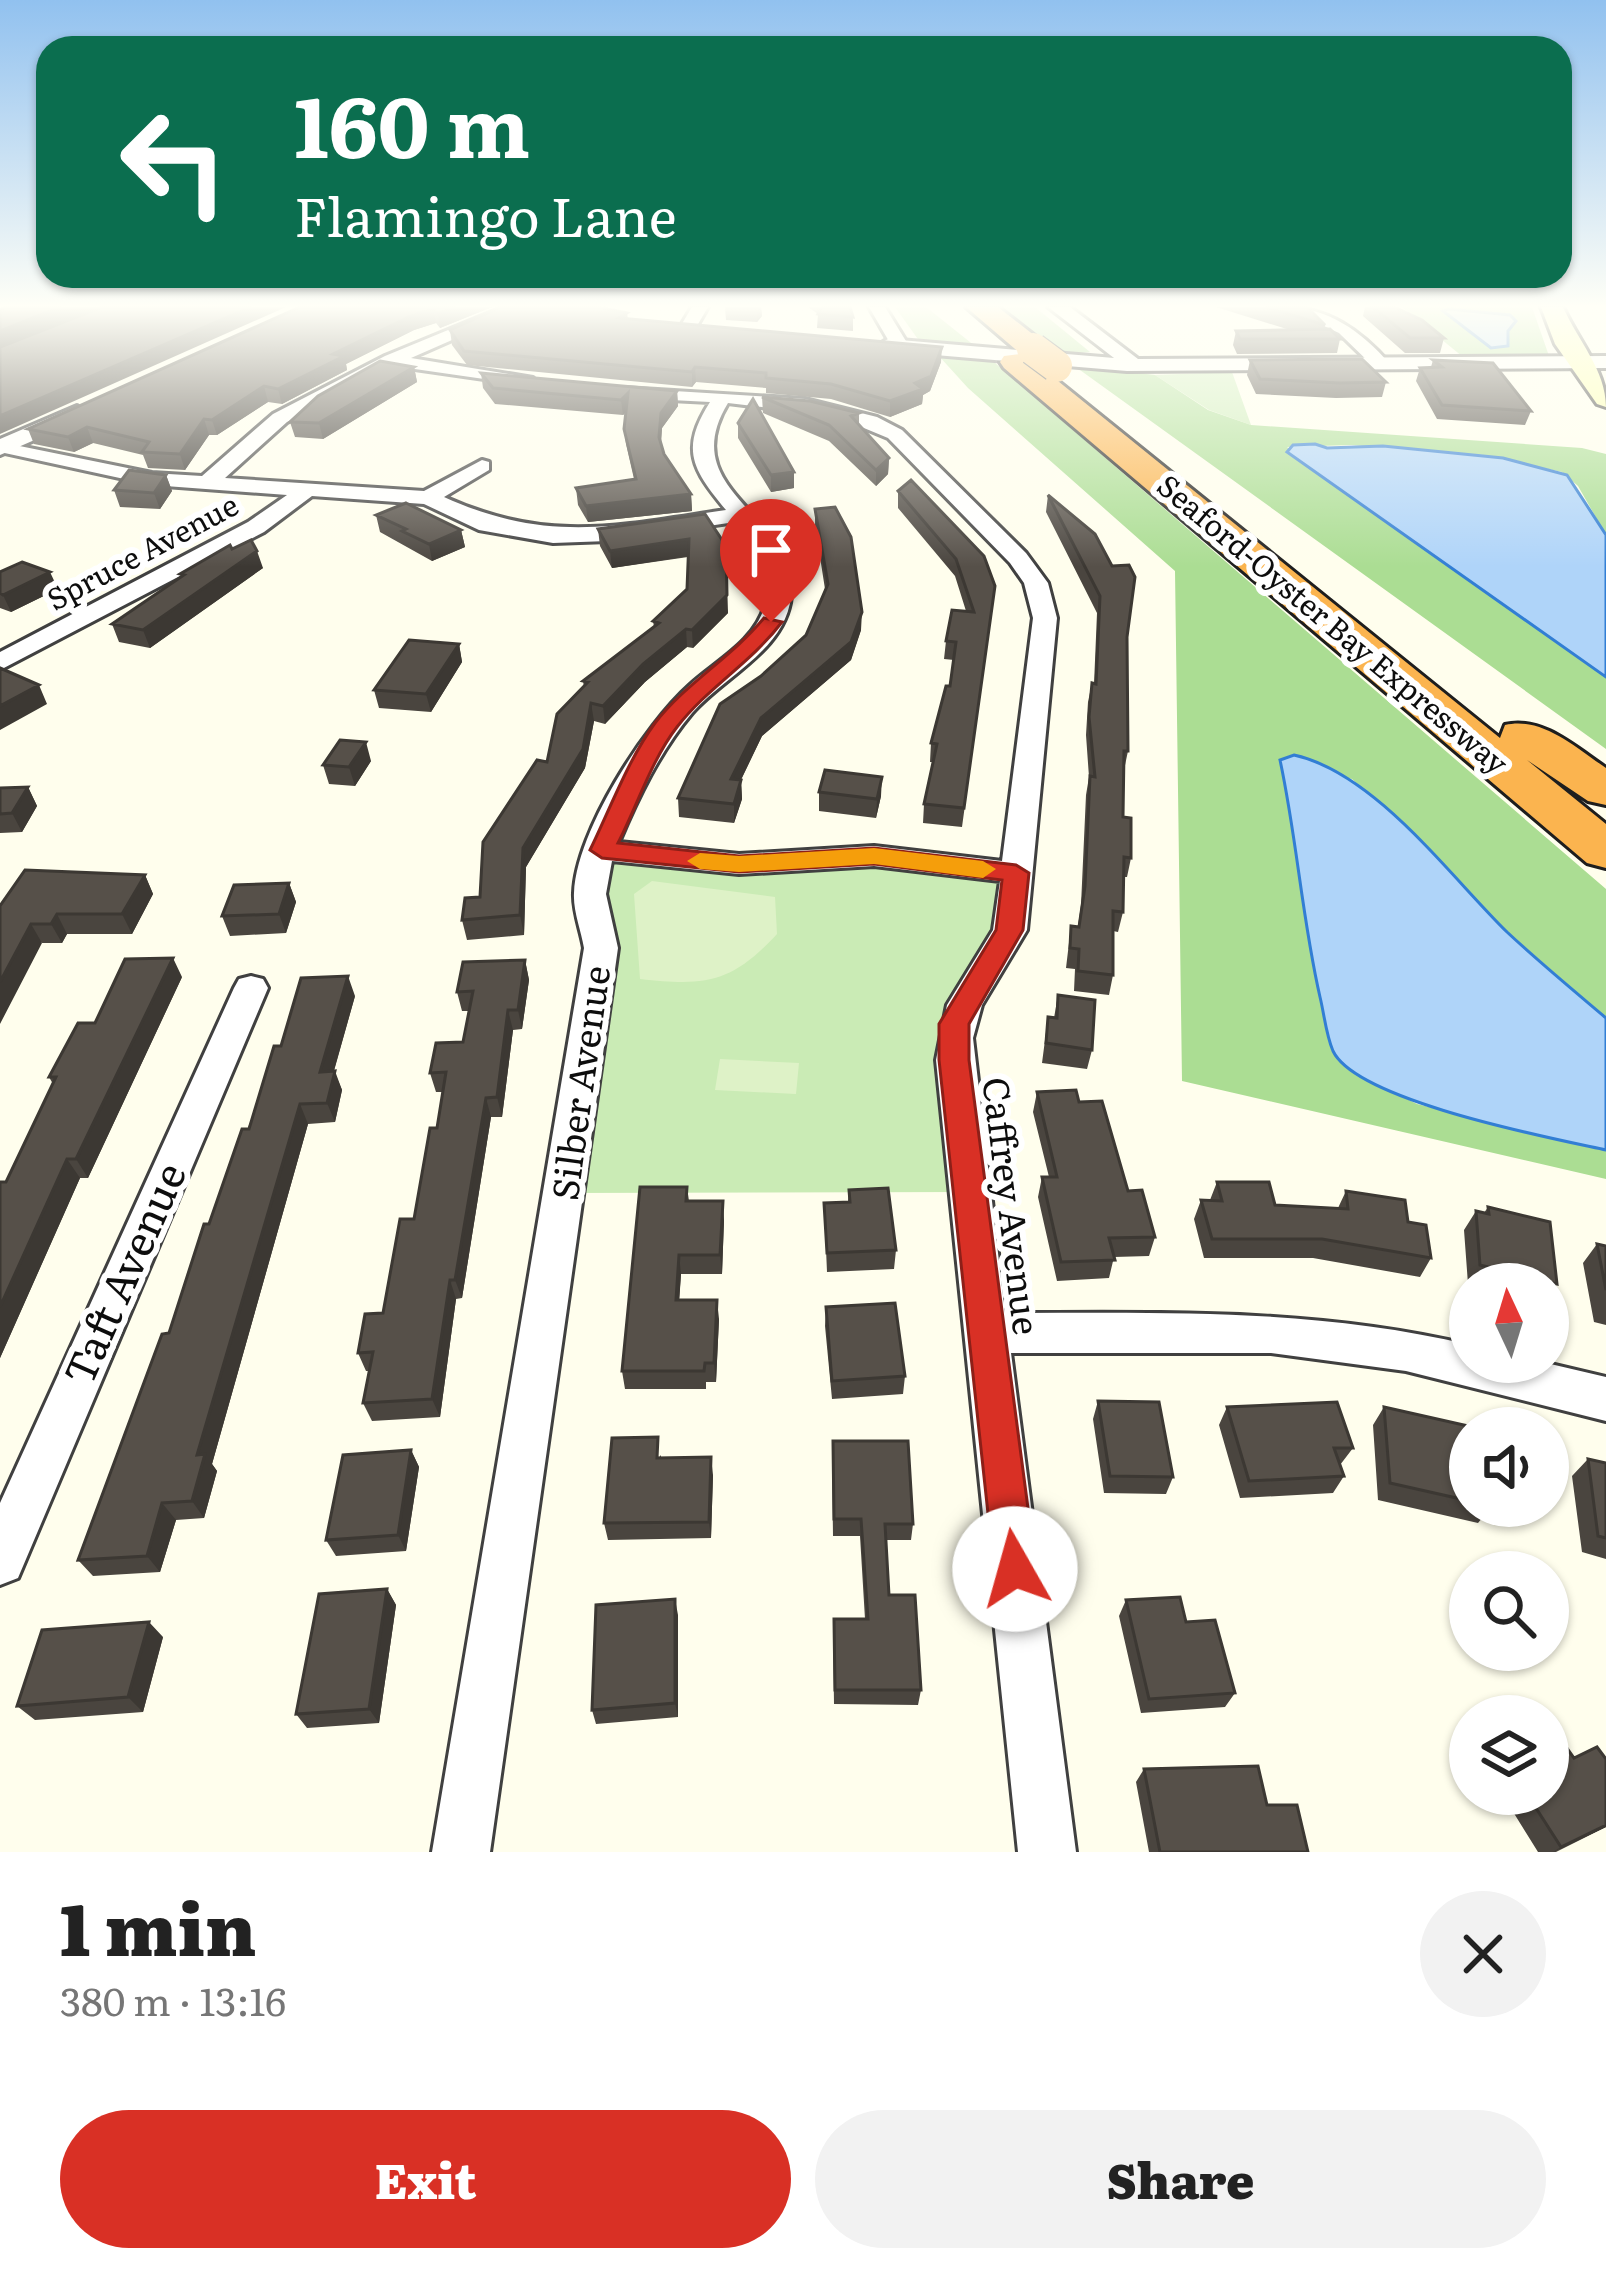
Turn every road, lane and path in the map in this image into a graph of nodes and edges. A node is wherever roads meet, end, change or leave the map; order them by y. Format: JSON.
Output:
{"nodes":[{"id":1,"x":327,"y":393,"type":"edge"},
{"id":2,"x":656,"y":393,"type":"edge"},
{"id":3,"x":1068,"y":393,"type":"edge"},
{"id":4,"x":1073,"y":393,"type":"edge"},
{"id":5,"x":721,"y":399,"type":"junction"},
{"id":6,"x":103,"y":401,"type":"edge"},
{"id":7,"x":1,"y":447,"type":"edge"},
{"id":8,"x":482,"y":466,"type":"dead end"},
{"id":9,"x":208,"y":482,"type":"junction"},
{"id":10,"x":308,"y":489,"type":"junction"},
{"id":11,"x":428,"y":499,"type":"junction"},
{"id":12,"x":742,"y":514,"type":"junction"},
{"id":13,"x":0,"y":662,"type":"edge"},
{"id":14,"x":1522,"y":735,"type":"junction"},
{"id":15,"x":1606,"y":790,"type":"edge"},
{"id":16,"x":1606,"y":801,"type":"edge"},
{"id":17,"x":602,"y":850,"type":"junction"},
{"id":18,"x":1606,"y":851,"type":"edge"},
{"id":19,"x":1016,"y":873,"type":"junction"},
{"id":20,"x":250,"y":988,"type":"dead end"},
{"id":21,"x":988,"y":1334,"type":"junction"},
{"id":22,"x":1606,"y":1400,"type":"edge"},
{"id":23,"x":0,"y":1560,"type":"edge"},
{"id":24,"x":461,"y":1852,"type":"edge"},
{"id":25,"x":1047,"y":1852,"type":"edge"}],
"edges":[{"from":1,"to":9,"type":"street"},
{"from":2,"to":5,"type":"street","name":"Caffrey Avenue"},
{"from":3,"to":18,"type":"highway","name":"Seaford-Oyster Bay Expressway"},
{"from":4,"to":14,"type":"highway","name":"Seaford-Oyster Bay Expressway"},
{"from":5,"to":12,"type":"street","name":"Silber Avenue"},
{"from":5,"to":19,"type":"street","name":"Caffrey Avenue"},
{"from":6,"to":7,"type":"street"},
{"from":7,"to":9,"type":"street"},
{"from":8,"to":11,"type":"street"},
{"from":9,"to":10,"type":"street"},
{"from":10,"to":11,"type":"street"},
{"from":10,"to":13,"type":"street","name":"Spruce Avenue"},
{"from":11,"to":12,"type":"street"},
{"from":12,"to":17,"type":"street","name":"Silber Avenue"},
{"from":14,"to":15,"type":"highway"},
{"from":14,"to":16,"type":"highway","name":"Seaford-Oyster Bay Expressway"},
{"from":17,"to":19,"type":"street"},
{"from":17,"to":24,"type":"street","name":"Silber Avenue"},
{"from":19,"to":21,"type":"street","name":"Caffrey Avenue"},
{"from":20,"to":23,"type":"street","name":"Taft Avenue"},
{"from":21,"to":22,"type":"street"},
{"from":21,"to":25,"type":"street","name":"Caffrey Avenue"}]}
